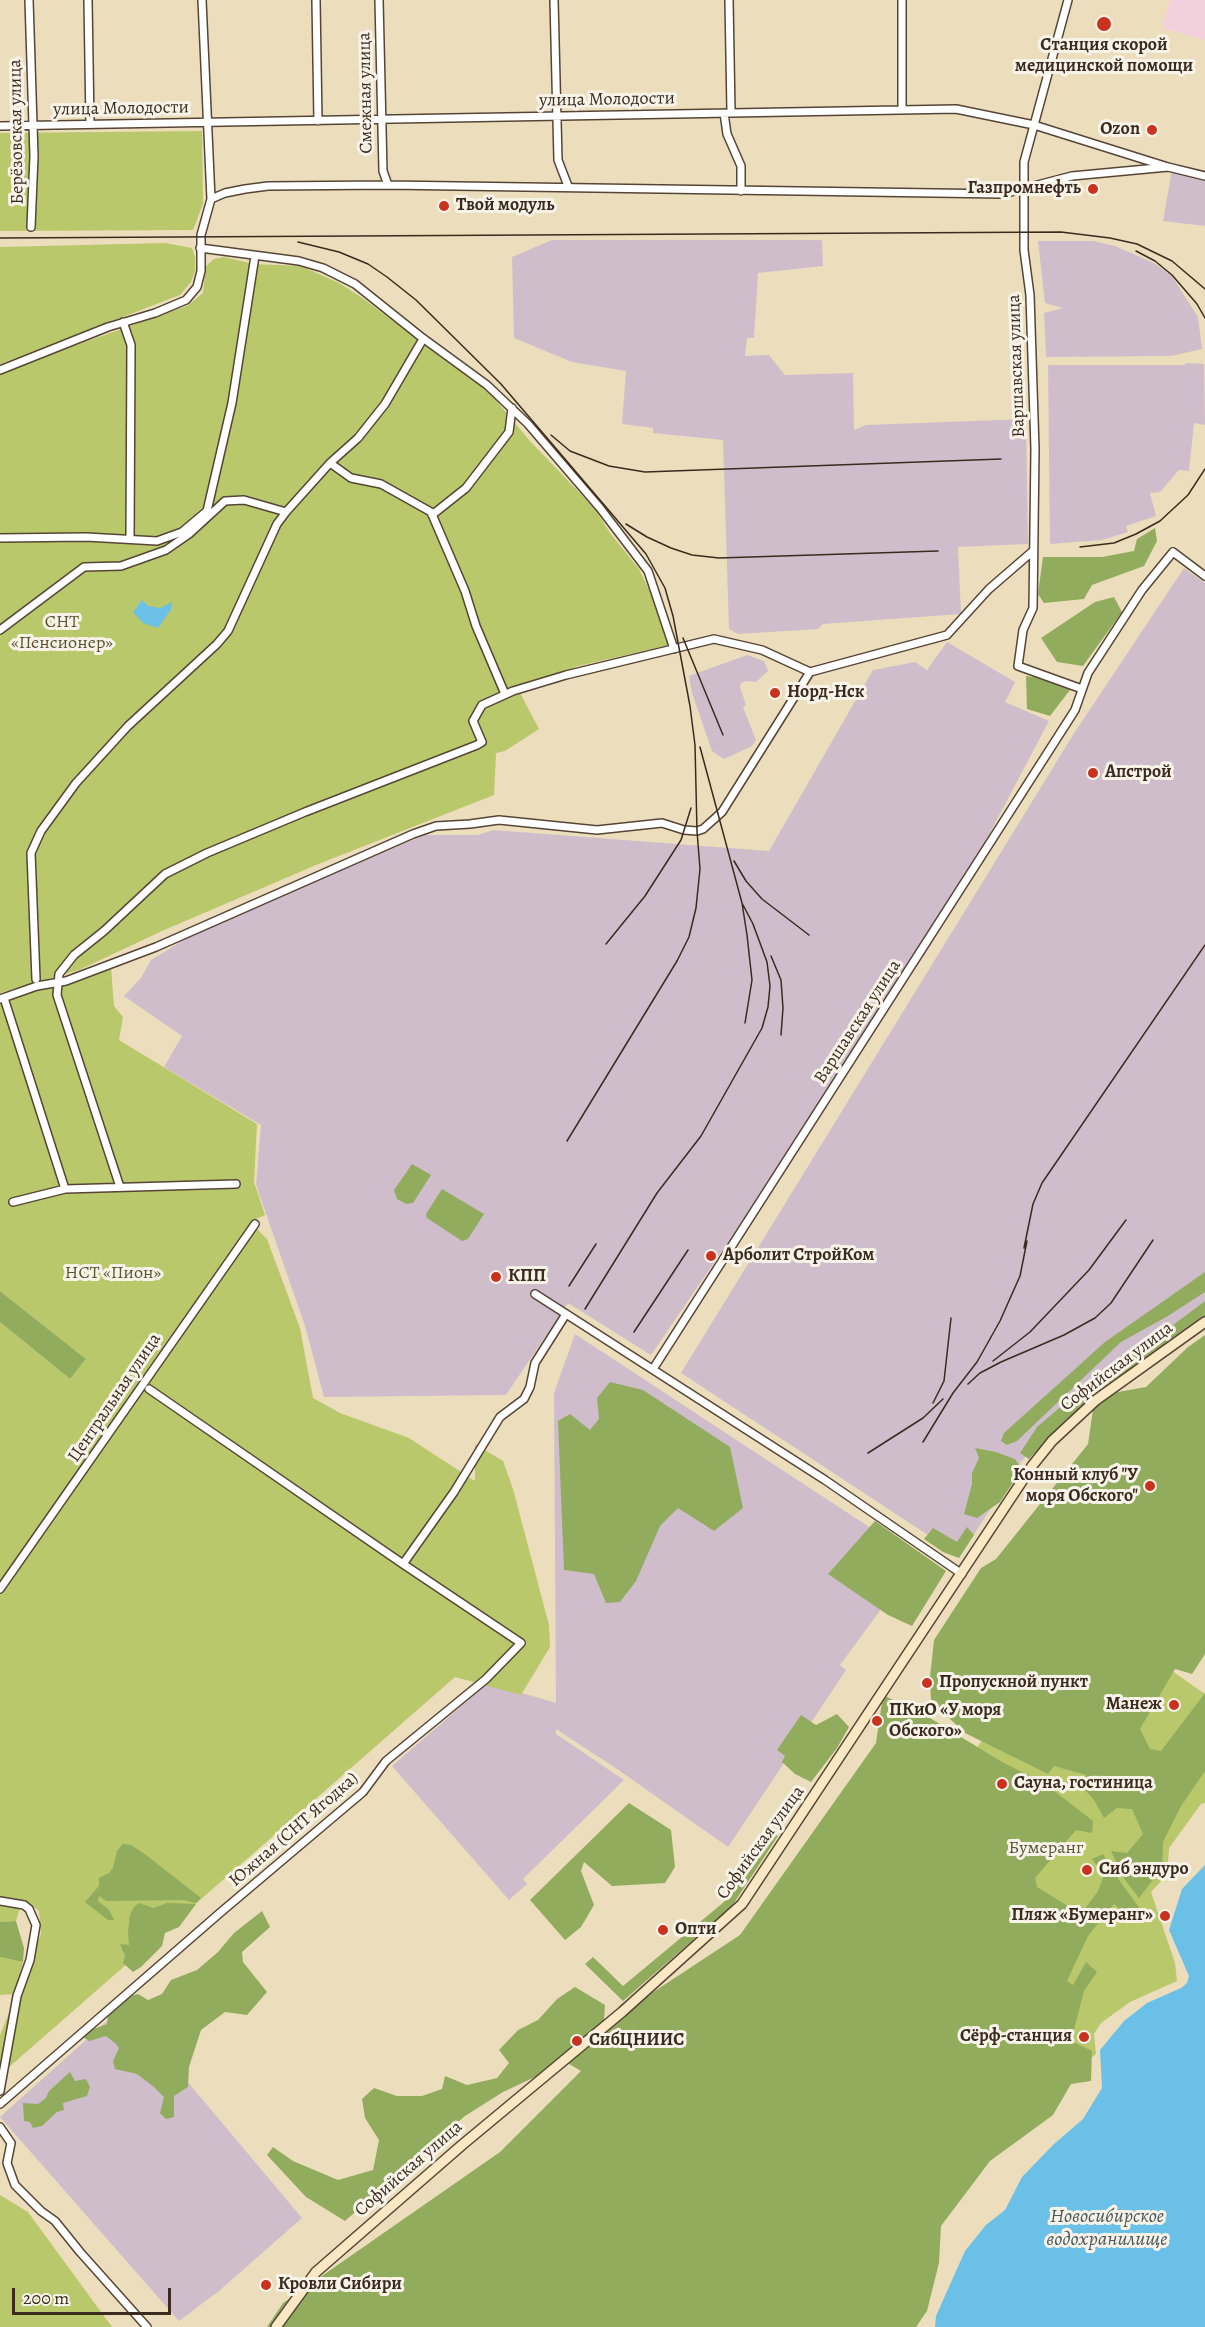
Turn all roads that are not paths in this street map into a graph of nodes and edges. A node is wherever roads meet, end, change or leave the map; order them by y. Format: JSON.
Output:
{"nodes":[{"id":1,"x":29,"y":0,"type":"edge"},
{"id":2,"x":88,"y":0,"type":"edge"},
{"id":3,"x":202,"y":0,"type":"edge"},
{"id":4,"x":316,"y":0,"type":"edge"},
{"id":5,"x":379,"y":0,"type":"edge"},
{"id":6,"x":554,"y":0,"type":"edge"},
{"id":7,"x":729,"y":0,"type":"edge"},
{"id":8,"x":902,"y":0,"type":"edge"},
{"id":9,"x":1068,"y":0,"type":"edge"},
{"id":10,"x":902,"y":108,"type":"junction"},
{"id":11,"x":728,"y":112,"type":"junction"},
{"id":12,"x":556,"y":116,"type":"junction"},
{"id":13,"x":382,"y":120,"type":"junction"},
{"id":14,"x":318,"y":121,"type":"junction"},
{"id":15,"x":207,"y":123,"type":"junction"},
{"id":16,"x":90,"y":124,"type":"junction"},
{"id":17,"x":1034,"y":125,"type":"junction"},
{"id":18,"x":0,"y":126,"type":"edge"},
{"id":19,"x":33,"y":126,"type":"junction"},
{"id":20,"x":1168,"y":167,"type":"junction"},
{"id":21,"x":1205,"y":176,"type":"edge"},
{"id":22,"x":388,"y":185,"type":"junction"},
{"id":23,"x":568,"y":186,"type":"junction"},
{"id":24,"x":741,"y":190,"type":"junction"},
{"id":25,"x":1022,"y":190,"type":"junction"},
{"id":26,"x":211,"y":199,"type":"junction"},
{"id":27,"x":31,"y":227,"type":"dead end"},
{"id":28,"x":200,"y":248,"type":"junction"},
{"id":29,"x":255,"y":256,"type":"junction"},
{"id":30,"x":123,"y":322,"type":"junction"},
{"id":31,"x":423,"y":339,"type":"junction"},
{"id":32,"x":0,"y":370,"type":"edge"},
{"id":33,"x":512,"y":408,"type":"junction"},
{"id":34,"x":330,"y":463,"type":"junction"},
{"id":35,"x":286,"y":512,"type":"junction"},
{"id":36,"x":432,"y":515,"type":"junction"},
{"id":37,"x":0,"y":538,"type":"edge"},
{"id":38,"x":130,"y":540,"type":"junction"},
{"id":39,"x":1033,"y":551,"type":"junction"},
{"id":40,"x":1205,"y":576,"type":"edge"},
{"id":41,"x":0,"y":630,"type":"edge"},
{"id":42,"x":674,"y":649,"type":"junction"},
{"id":43,"x":810,"y":672,"type":"junction"},
{"id":44,"x":1082,"y":689,"type":"junction"},
{"id":45,"x":505,"y":694,"type":"junction"},
{"id":46,"x":36,"y":980,"type":"dead end"},
{"id":47,"x":58,"y":981,"type":"junction"},
{"id":48,"x":2,"y":998,"type":"edge"},
{"id":49,"x":236,"y":1184,"type":"dead end"},
{"id":50,"x":120,"y":1187,"type":"junction"},
{"id":51,"x":65,"y":1189,"type":"junction"},
{"id":52,"x":13,"y":1202,"type":"dead end"},
{"id":53,"x":255,"y":1224,"type":"dead end"},
{"id":54,"x":535,"y":1294,"type":"dead end"},
{"id":55,"x":566,"y":1314,"type":"junction"},
{"id":56,"x":1205,"y":1322,"type":"edge"},
{"id":57,"x":653,"y":1369,"type":"junction"},
{"id":58,"x":149,"y":1389,"type":"dead end"},
{"id":59,"x":403,"y":1564,"type":"junction"},
{"id":60,"x":962,"y":1574,"type":"junction"},
{"id":61,"x":0,"y":1589,"type":"edge"},
{"id":62,"x":0,"y":1901,"type":"edge"},
{"id":63,"x":0,"y":2091,"type":"edge"},
{"id":64,"x":0,"y":2104,"type":"edge"},
{"id":65,"x":0,"y":2127,"type":"edge"},
{"id":66,"x":147,"y":2327,"type":"edge"},
{"id":67,"x":276,"y":2327,"type":"edge"}],
"edges":[{"from":1,"to":19,"type":"street","name":"Берёзовская улица"},
{"from":2,"to":16,"type":"street"},
{"from":3,"to":15,"type":"street"},
{"from":4,"to":14,"type":"street"},
{"from":5,"to":13,"type":"street","name":"Смежная улица"},
{"from":6,"to":12,"type":"street"},
{"from":7,"to":11,"type":"street"},
{"from":8,"to":10,"type":"street"},
{"from":9,"to":17,"type":"street","name":"Варшавская улица"},
{"from":10,"to":11,"type":"street","name":"улица Молодости"},
{"from":10,"to":17,"type":"street","name":"улица Молодости"},
{"from":11,"to":12,"type":"street","name":"улица Молодости"},
{"from":11,"to":24,"type":"street"},
{"from":12,"to":13,"type":"street","name":"улица Молодости"},
{"from":12,"to":23,"type":"street"},
{"from":13,"to":14,"type":"street","name":"улица Молодости"},
{"from":13,"to":22,"type":"street","name":"Смежная улица"},
{"from":14,"to":15,"type":"street","name":"улица Молодости"},
{"from":15,"to":16,"type":"street","name":"улица Молодости"},
{"from":15,"to":26,"type":"street"},
{"from":16,"to":19,"type":"street","name":"улица Молодости"},
{"from":17,"to":20,"type":"street","name":"улица Молодости"},
{"from":17,"to":25,"type":"street","name":"Варшавская улица"},
{"from":18,"to":19,"type":"street","name":"улица Молодости"},
{"from":19,"to":27,"type":"street","name":"Берёзовская улица"},
{"from":20,"to":21,"type":"street","name":"улица Молодости"},
{"from":20,"to":25,"type":"street"},
{"from":22,"to":23,"type":"street"},
{"from":22,"to":26,"type":"street"},
{"from":23,"to":24,"type":"street"},
{"from":24,"to":25,"type":"street"},
{"from":25,"to":39,"type":"street","name":"Варшавская улица"},
{"from":26,"to":28,"type":"street"},
{"from":28,"to":29,"type":"street"},
{"from":28,"to":30,"type":"street"},
{"from":29,"to":31,"type":"street"},
{"from":29,"to":38,"type":"street"},
{"from":30,"to":32,"type":"street"},
{"from":30,"to":38,"type":"street"},
{"from":31,"to":33,"type":"street"},
{"from":31,"to":34,"type":"street"},
{"from":33,"to":36,"type":"street"},
{"from":33,"to":42,"type":"street"},
{"from":34,"to":35,"type":"street"},
{"from":34,"to":36,"type":"street"},
{"from":35,"to":41,"type":"street"},
{"from":35,"to":46,"type":"street"},
{"from":36,"to":45,"type":"street"},
{"from":37,"to":38,"type":"street"},
{"from":39,"to":43,"type":"street"},
{"from":39,"to":44,"type":"street","name":"Варшавская улица"},
{"from":40,"to":44,"type":"street","name":"Варшавская улица"},
{"from":42,"to":43,"type":"street"},
{"from":42,"to":45,"type":"street"},
{"from":43,"to":47,"type":"street"},
{"from":44,"to":57,"type":"street","name":"Варшавская улица"},
{"from":45,"to":47,"type":"street"},
{"from":47,"to":48,"type":"street"},
{"from":47,"to":50,"type":"street"},
{"from":48,"to":51,"type":"street"},
{"from":49,"to":50,"type":"street"},
{"from":50,"to":51,"type":"street"},
{"from":51,"to":52,"type":"street"},
{"from":53,"to":61,"type":"street","name":"Центральная улица"},
{"from":54,"to":55,"type":"street"},
{"from":55,"to":57,"type":"street"},
{"from":55,"to":59,"type":"street"},
{"from":56,"to":60,"type":"main road","name":"Софийская улица"},
{"from":57,"to":60,"type":"street"},
{"from":58,"to":59,"type":"street"},
{"from":59,"to":64,"type":"street","name":"Южная (СНТ Ягодка)"},
{"from":60,"to":67,"type":"main road","name":"Софийская улица"},
{"from":62,"to":63,"type":"street"},
{"from":65,"to":66,"type":"street"}]}
